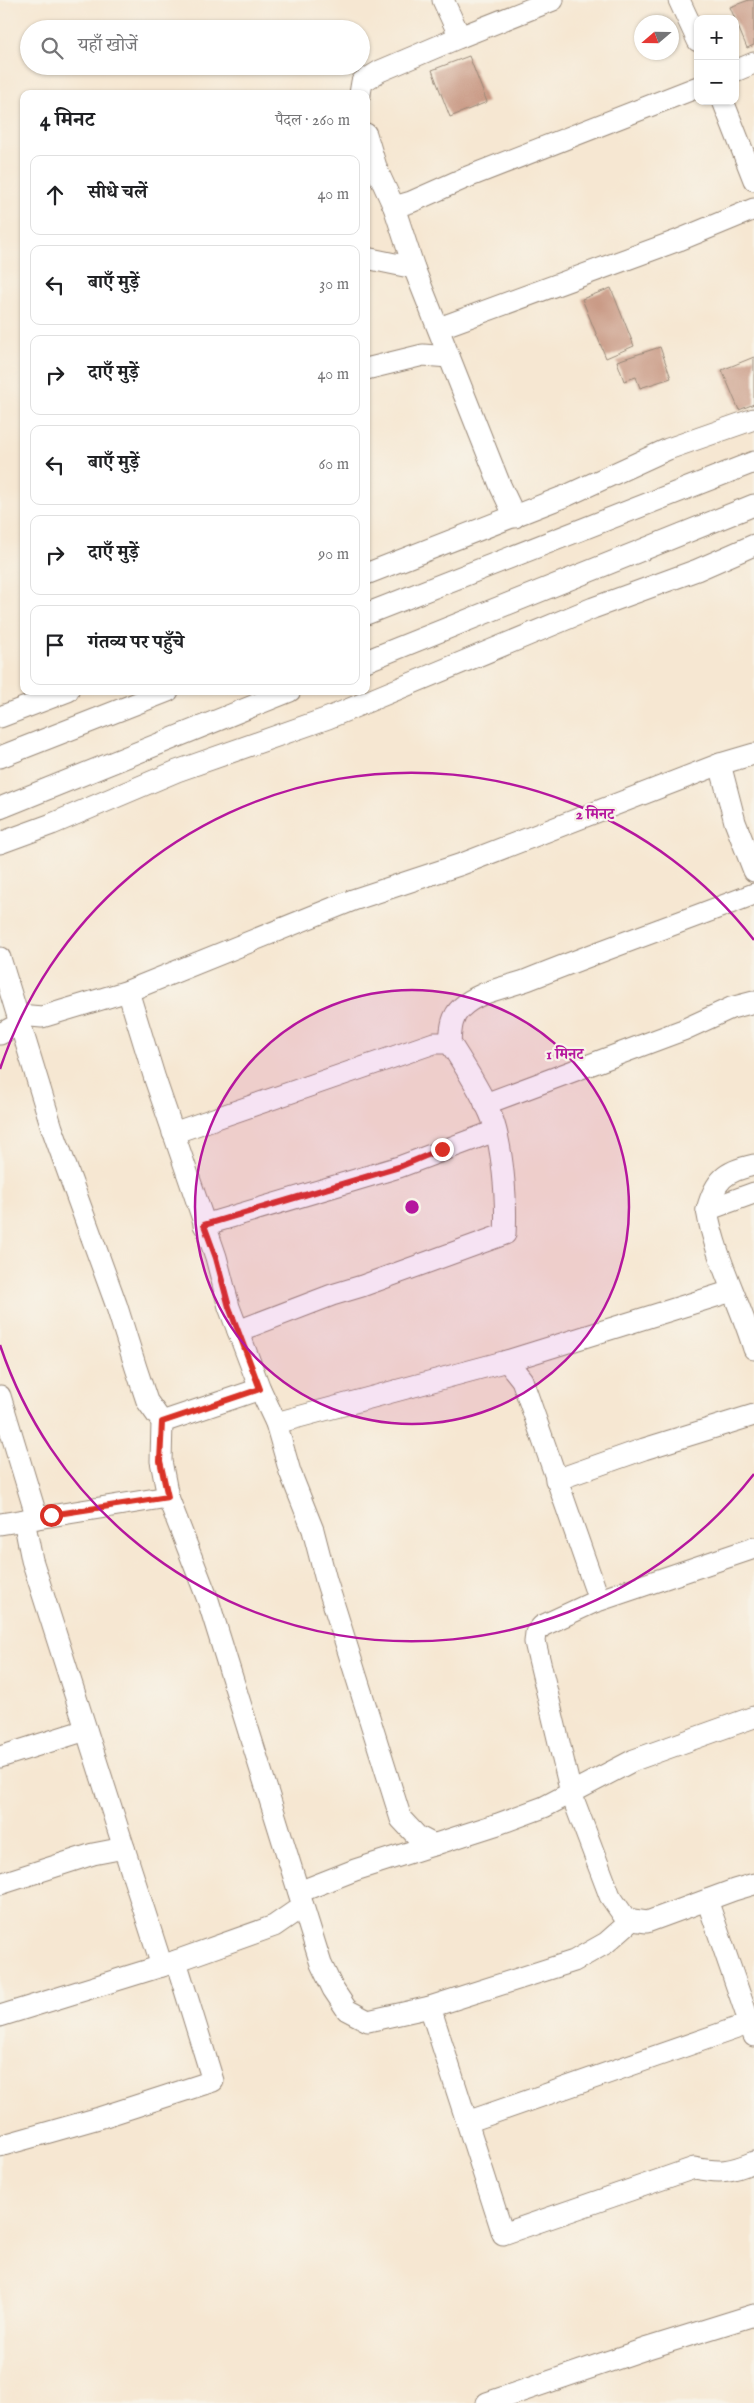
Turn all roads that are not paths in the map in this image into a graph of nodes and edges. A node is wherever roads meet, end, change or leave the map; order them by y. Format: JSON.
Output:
{"nodes":[{"id":1,"x":443,"y":0,"type":"edge"},
{"id":2,"x":553,"y":0,"type":"edge"},
{"id":3,"x":679,"y":0,"type":"edge"},
{"id":4,"x":694,"y":32,"type":"edge"},
{"id":5,"x":460,"y":37,"type":"junction"},
{"id":6,"x":754,"y":63,"type":"edge"},
{"id":7,"x":739,"y":69,"type":"edge"},
{"id":8,"x":694,"y":89,"type":"edge"},
{"id":9,"x":361,"y":90,"type":"edge"},
{"id":10,"x":725,"y":105,"type":"edge"},
{"id":11,"x":370,"y":147,"type":"edge"},
{"id":12,"x":754,"y":180,"type":"edge"},
{"id":13,"x":394,"y":206,"type":"junction"},
{"id":14,"x":754,"y":209,"type":"edge"},
{"id":15,"x":370,"y":259,"type":"edge"},
{"id":16,"x":414,"y":268,"type":"junction"},
{"id":17,"x":439,"y":328,"type":"junction"},
{"id":18,"x":449,"y":357,"type":"junction"},
{"id":19,"x":370,"y":368,"type":"edge"},
{"id":20,"x":754,"y":419,"type":"edge"},
{"id":21,"x":754,"y":462,"type":"edge"},
{"id":22,"x":754,"y":505,"type":"edge"},
{"id":23,"x":515,"y":516,"type":"junction"},
{"id":24,"x":754,"y":545,"type":"edge"},
{"id":25,"x":370,"y":572,"type":"edge"},
{"id":26,"x":370,"y":612,"type":"edge"},
{"id":27,"x":370,"y":659,"type":"edge"},
{"id":28,"x":58,"y":695,"type":"edge"},
{"id":29,"x":158,"y":695,"type":"edge"},
{"id":30,"x":280,"y":695,"type":"edge"},
{"id":31,"x":0,"y":717,"type":"edge"},
{"id":32,"x":754,"y":754,"type":"edge"},
{"id":33,"x":0,"y":757,"type":"edge"},
{"id":34,"x":720,"y":764,"type":"junction"},
{"id":35,"x":0,"y":808,"type":"edge"},
{"id":36,"x":0,"y":843,"type":"edge"},
{"id":37,"x":754,"y":871,"type":"edge"},
{"id":38,"x":754,"y":894,"type":"edge"},
{"id":39,"x":0,"y":958,"type":"edge"},
{"id":40,"x":128,"y":991,"type":"junction"},
{"id":41,"x":754,"y":1002,"type":"edge"},
{"id":42,"x":20,"y":1019,"type":"junction"},
{"id":43,"x":0,"y":1034,"type":"edge"},
{"id":44,"x":450,"y":1043,"type":"junction"},
{"id":45,"x":485,"y":1104,"type":"junction"},
{"id":46,"x":494,"y":1131,"type":"junction"},
{"id":47,"x":173,"y":1132,"type":"junction"},
{"id":48,"x":754,"y":1165,"type":"edge"},
{"id":49,"x":754,"y":1193,"type":"edge"},
{"id":50,"x":707,"y":1210,"type":"junction"},
{"id":51,"x":204,"y":1225,"type":"junction"},
{"id":52,"x":732,"y":1291,"type":"junction"},
{"id":53,"x":238,"y":1331,"type":"junction"},
{"id":54,"x":753,"y":1339,"type":"edge"},
{"id":55,"x":507,"y":1361,"type":"junction"},
{"id":56,"x":260,"y":1389,"type":"junction"},
{"id":57,"x":0,"y":1396,"type":"edge"},
{"id":58,"x":754,"y":1414,"type":"edge"},
{"id":59,"x":162,"y":1422,"type":"junction"},
{"id":60,"x":276,"y":1423,"type":"junction"},
{"id":61,"x":556,"y":1480,"type":"junction"},
{"id":62,"x":168,"y":1497,"type":"junction"},
{"id":63,"x":30,"y":1519,"type":"junction"},
{"id":64,"x":0,"y":1524,"type":"edge"},
{"id":65,"x":754,"y":1548,"type":"edge"},
{"id":66,"x":599,"y":1600,"type":"junction"},
{"id":67,"x":754,"y":1717,"type":"edge"},
{"id":68,"x":86,"y":1730,"type":"junction"},
{"id":69,"x":0,"y":1757,"type":"edge"},
{"id":70,"x":571,"y":1793,"type":"junction"},
{"id":71,"x":434,"y":1846,"type":"junction"},
{"id":72,"x":124,"y":1848,"type":"junction"},
{"id":73,"x":0,"y":1884,"type":"edge"},
{"id":74,"x":754,"y":1884,"type":"edge"},
{"id":75,"x":301,"y":1899,"type":"junction"},
{"id":76,"x":707,"y":1900,"type":"junction"},
{"id":77,"x":632,"y":1920,"type":"junction"},
{"id":78,"x":169,"y":1963,"type":"junction"},
{"id":79,"x":430,"y":2007,"type":"junction"},
{"id":80,"x":0,"y":2016,"type":"edge"},
{"id":81,"x":753,"y":2027,"type":"edge"},
{"id":82,"x":467,"y":2122,"type":"junction"},
{"id":83,"x":0,"y":2146,"type":"edge"},
{"id":84,"x":754,"y":2162,"type":"edge"},
{"id":85,"x":754,"y":2315,"type":"edge"},
{"id":86,"x":487,"y":2403,"type":"edge"}],
"edges":[{"from":1,"to":5,"type":"street"},
{"from":2,"to":5,"type":"street"},
{"from":3,"to":4,"type":"street"},
{"from":5,"to":9,"type":"street"},
{"from":6,"to":7,"type":"street"},
{"from":8,"to":13,"type":"street"},
{"from":10,"to":12,"type":"street"},
{"from":11,"to":13,"type":"street"},
{"from":13,"to":16,"type":"street"},
{"from":14,"to":17,"type":"street"},
{"from":15,"to":16,"type":"street"},
{"from":16,"to":17,"type":"street"},
{"from":17,"to":18,"type":"street"},
{"from":18,"to":19,"type":"street"},
{"from":18,"to":23,"type":"street"},
{"from":20,"to":23,"type":"street"},
{"from":21,"to":26,"type":"street"},
{"from":22,"to":27,"type":"street"},
{"from":23,"to":25,"type":"street"},
{"from":24,"to":36,"type":"street"},
{"from":28,"to":31,"type":"street"},
{"from":29,"to":33,"type":"street"},
{"from":30,"to":35,"type":"street"},
{"from":32,"to":34,"type":"street"},
{"from":34,"to":37,"type":"street"},
{"from":34,"to":40,"type":"street"},
{"from":38,"to":44,"type":"street"},
{"from":39,"to":42,"type":"street"},
{"from":40,"to":42,"type":"street"},
{"from":40,"to":47,"type":"street"},
{"from":41,"to":45,"type":"street"},
{"from":42,"to":43,"type":"street"},
{"from":42,"to":59,"type":"street"},
{"from":44,"to":45,"type":"street"},
{"from":44,"to":47,"type":"street"},
{"from":45,"to":46,"type":"street"},
{"from":46,"to":51,"type":"street"},
{"from":46,"to":53,"type":"street"},
{"from":47,"to":51,"type":"street"},
{"from":48,"to":50,"type":"street"},
{"from":49,"to":50,"type":"street"},
{"from":50,"to":52,"type":"street"},
{"from":51,"to":53,"type":"street"},
{"from":52,"to":54,"type":"street"},
{"from":52,"to":55,"type":"street"},
{"from":53,"to":56,"type":"street"},
{"from":55,"to":60,"type":"street"},
{"from":55,"to":61,"type":"street"},
{"from":56,"to":59,"type":"street"},
{"from":56,"to":60,"type":"street"},
{"from":57,"to":63,"type":"street"},
{"from":58,"to":61,"type":"street"},
{"from":59,"to":62,"type":"street"},
{"from":60,"to":71,"type":"street"},
{"from":61,"to":66,"type":"street"},
{"from":62,"to":63,"type":"street"},
{"from":62,"to":75,"type":"street"},
{"from":63,"to":64,"type":"street"},
{"from":63,"to":68,"type":"street"},
{"from":65,"to":66,"type":"street"},
{"from":66,"to":70,"type":"street"},
{"from":67,"to":70,"type":"street"},
{"from":68,"to":69,"type":"street"},
{"from":68,"to":72,"type":"street"},
{"from":70,"to":71,"type":"street"},
{"from":70,"to":77,"type":"street"},
{"from":71,"to":75,"type":"street"},
{"from":72,"to":73,"type":"street"},
{"from":72,"to":78,"type":"street"},
{"from":74,"to":76,"type":"street"},
{"from":75,"to":78,"type":"street"},
{"from":75,"to":79,"type":"street"},
{"from":76,"to":77,"type":"street"},
{"from":76,"to":81,"type":"street"},
{"from":77,"to":79,"type":"street"},
{"from":78,"to":80,"type":"street"},
{"from":78,"to":83,"type":"street"},
{"from":79,"to":82,"type":"street"},
{"from":81,"to":82,"type":"street"},
{"from":82,"to":84,"type":"street"},
{"from":85,"to":86,"type":"street"}]}
